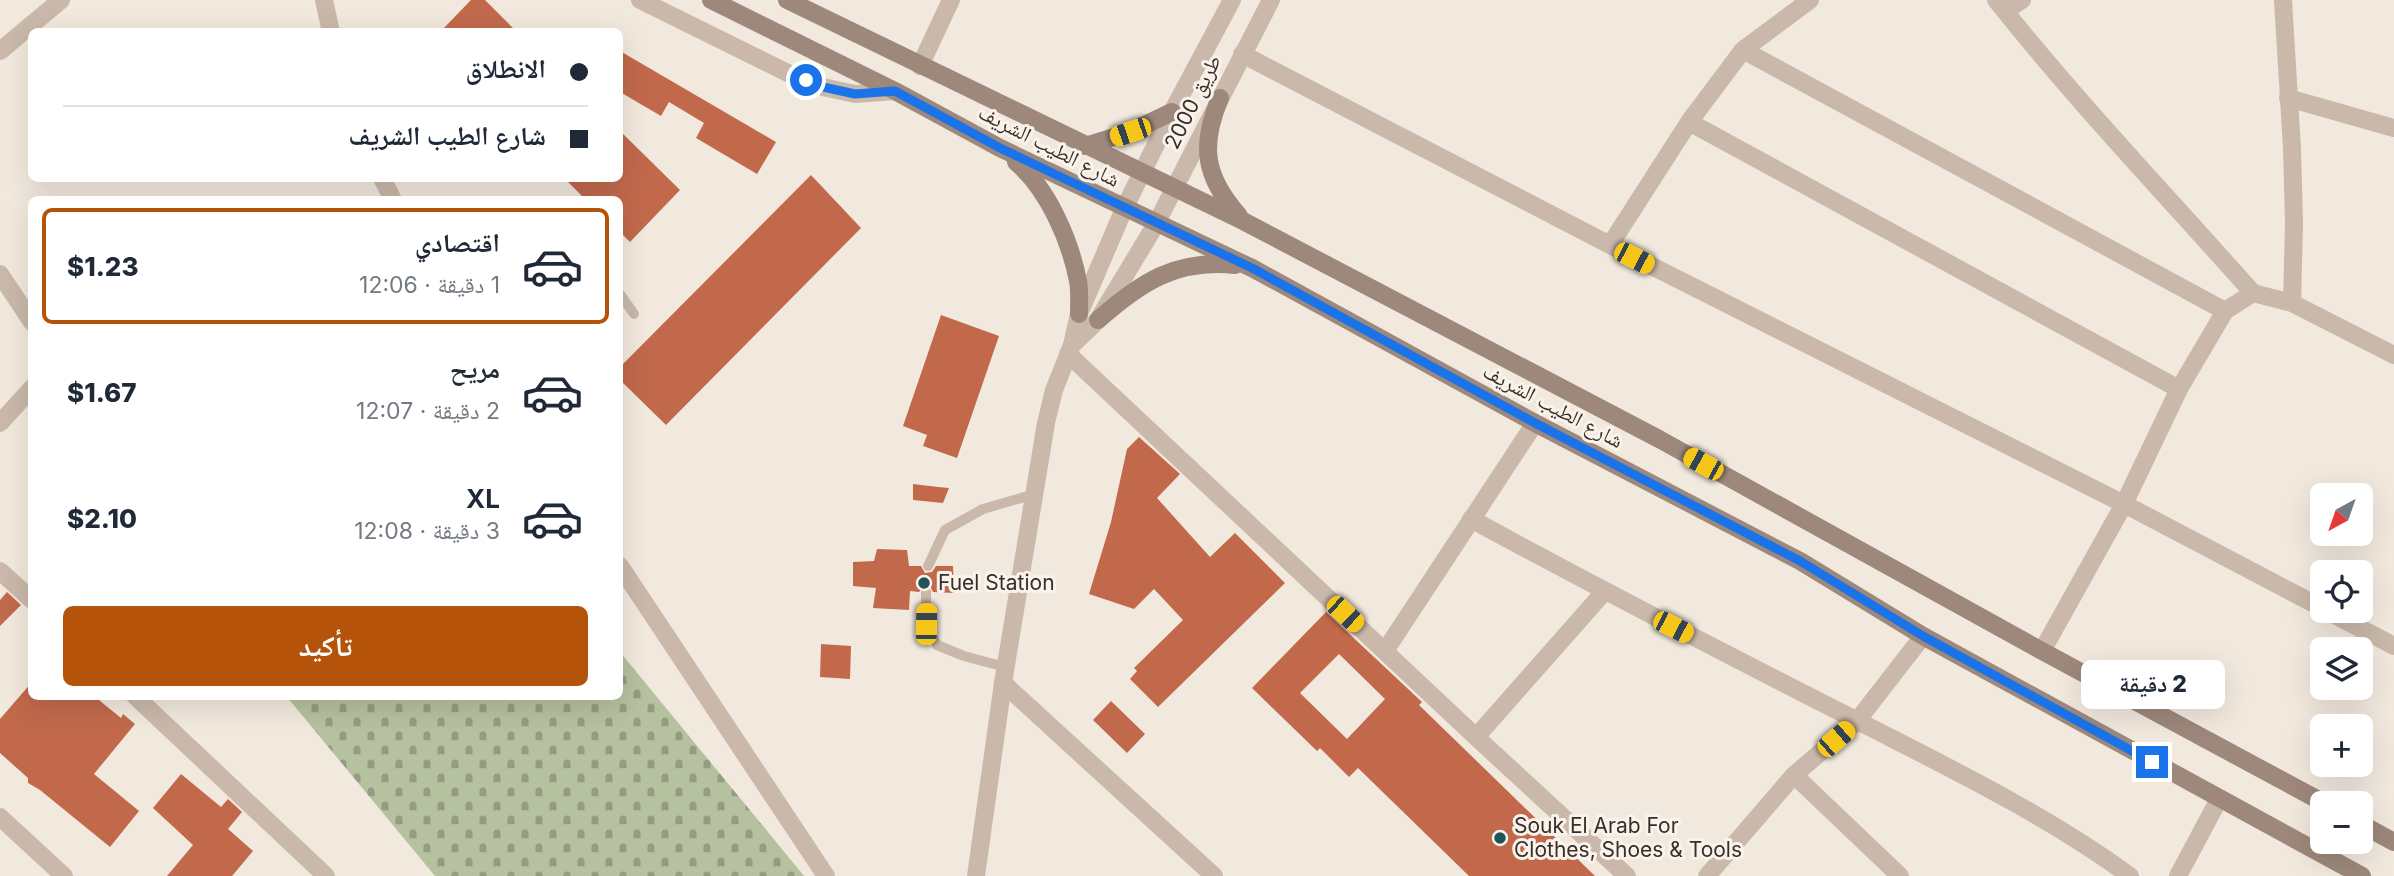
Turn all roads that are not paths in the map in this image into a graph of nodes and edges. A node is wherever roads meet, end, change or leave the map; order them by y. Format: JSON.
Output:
{"nodes":[{"id":1,"x":61,"y":0,"type":"edge"},
{"id":2,"x":324,"y":0,"type":"edge"},
{"id":3,"x":640,"y":0,"type":"edge"},
{"id":4,"x":711,"y":0,"type":"edge"},
{"id":5,"x":787,"y":0,"type":"edge"},
{"id":6,"x":951,"y":0,"type":"edge"},
{"id":7,"x":1232,"y":0,"type":"edge"},
{"id":8,"x":1271,"y":0,"type":"edge"},
{"id":9,"x":1810,"y":0,"type":"edge"},
{"id":10,"x":2022,"y":0,"type":"edge"},
{"id":11,"x":2283,"y":0,"type":"edge"},
{"id":12,"x":2000,"y":6,"type":"edge"},
{"id":13,"x":330,"y":28,"type":"edge"},
{"id":14,"x":1743,"y":50,"type":"junction"},
{"id":15,"x":0,"y":51,"type":"edge"},
{"id":16,"x":1242,"y":54,"type":"junction"},
{"id":17,"x":920,"y":66,"type":"junction"},
{"id":18,"x":895,"y":91,"type":"junction"},
{"id":19,"x":1220,"y":98,"type":"junction"},
{"id":20,"x":2288,"y":98,"type":"junction"},
{"id":21,"x":1172,"y":112,"type":"junction"},
{"id":22,"x":1689,"y":122,"type":"junction"},
{"id":23,"x":2394,"y":128,"type":"edge"},
{"id":24,"x":1085,"y":146,"type":"junction"},
{"id":25,"x":1000,"y":148,"type":"junction"},
{"id":26,"x":1143,"y":173,"type":"junction"},
{"id":27,"x":1175,"y":189,"type":"junction"},
{"id":28,"x":1124,"y":209,"type":"junction"},
{"id":29,"x":1243,"y":221,"type":"junction"},
{"id":30,"x":1156,"y":224,"type":"junction"},
{"id":31,"x":1610,"y":246,"type":"junction"},
{"id":32,"x":1252,"y":268,"type":"junction"},
{"id":33,"x":0,"y":274,"type":"edge"},
{"id":34,"x":2253,"y":293,"type":"junction"},
{"id":35,"x":623,"y":298,"type":"edge"},
{"id":36,"x":2292,"y":303,"type":"junction"},
{"id":37,"x":2225,"y":311,"type":"junction"},
{"id":38,"x":634,"y":314,"type":"dead end"},
{"id":39,"x":1079,"y":314,"type":"junction"},
{"id":40,"x":28,"y":316,"type":"edge"},
{"id":41,"x":1098,"y":320,"type":"junction"},
{"id":42,"x":1070,"y":349,"type":"junction"},
{"id":43,"x":2394,"y":355,"type":"edge"},
{"id":44,"x":2179,"y":389,"type":"junction"},
{"id":45,"x":28,"y":392,"type":"edge"},
{"id":46,"x":0,"y":422,"type":"edge"},
{"id":47,"x":1535,"y":423,"type":"junction"},
{"id":48,"x":1035,"y":495,"type":"junction"},
{"id":49,"x":2124,"y":504,"type":"junction"},
{"id":50,"x":1471,"y":519,"type":"junction"},
{"id":51,"x":928,"y":566,"type":"dead end"},
{"id":52,"x":0,"y":571,"type":"edge"},
{"id":53,"x":623,"y":571,"type":"edge"},
{"id":54,"x":926,"y":592,"type":"dead end"},
{"id":55,"x":1604,"y":592,"type":"junction"},
{"id":56,"x":28,"y":596,"type":"edge"},
{"id":57,"x":2310,"y":602,"type":"edge"},
{"id":58,"x":2350,"y":623,"type":"edge"},
{"id":59,"x":1923,"y":636,"type":"junction"},
{"id":60,"x":2394,"y":646,"type":"edge"},
{"id":61,"x":1385,"y":651,"type":"junction"},
{"id":62,"x":2042,"y":651,"type":"junction"},
{"id":63,"x":1004,"y":675,"type":"junction"},
{"id":64,"x":139,"y":700,"type":"edge"},
{"id":65,"x":1857,"y":721,"type":"junction"},
{"id":66,"x":1476,"y":737,"type":"junction"},
{"id":67,"x":1794,"y":775,"type":"junction"},
{"id":68,"x":2310,"y":795,"type":"edge"},
{"id":69,"x":2219,"y":799,"type":"junction"},
{"id":70,"x":0,"y":817,"type":"edge"},
{"id":71,"x":2373,"y":831,"type":"edge"},
{"id":72,"x":2394,"y":842,"type":"edge"},
{"id":73,"x":64,"y":876,"type":"edge"},
{"id":74,"x":326,"y":876,"type":"edge"},
{"id":75,"x":826,"y":876,"type":"edge"},
{"id":76,"x":976,"y":876,"type":"edge"},
{"id":77,"x":1214,"y":876,"type":"edge"},
{"id":78,"x":1627,"y":876,"type":"edge"},
{"id":79,"x":1707,"y":876,"type":"edge"},
{"id":80,"x":1900,"y":876,"type":"edge"},
{"id":81,"x":2130,"y":876,"type":"edge"},
{"id":82,"x":2178,"y":876,"type":"edge"},
{"id":83,"x":2362,"y":876,"type":"edge"}],
"edges":[{"from":1,"to":15,"type":"street"},
{"from":2,"to":13,"type":"street"},
{"from":3,"to":18,"type":"street"},
{"from":4,"to":18,"type":"main road","name":"شارع الطيب الشريف"},
{"from":5,"to":17,"type":"main road","name":"شارع الطيب الشريف"},
{"from":6,"to":17,"type":"street"},
{"from":7,"to":21,"type":"street"},
{"from":8,"to":16,"type":"street","name":"طريق 2000"},
{"from":9,"to":14,"type":"street"},
{"from":10,"to":12,"type":"street"},
{"from":11,"to":20,"type":"street"},
{"from":12,"to":34,"type":"street"},
{"from":14,"to":22,"type":"street"},
{"from":14,"to":37,"type":"street"},
{"from":16,"to":19,"type":"street","name":"طريق 2000"},
{"from":16,"to":31,"type":"street"},
{"from":17,"to":24,"type":"main road","name":"شارع الطيب الشريف"},
{"from":18,"to":25,"type":"main road","name":"شارع الطيب الشريف"},
{"from":19,"to":27,"type":"street","name":"طريق 2000"},
{"from":19,"to":29,"type":"main road"},
{"from":20,"to":23,"type":"street"},
{"from":20,"to":36,"type":"street"},
{"from":21,"to":24,"type":"main road"},
{"from":21,"to":26,"type":"street"},
{"from":22,"to":31,"type":"street"},
{"from":22,"to":44,"type":"street"},
{"from":24,"to":26,"type":"main road","name":"شارع الطيب الشريف"},
{"from":25,"to":28,"type":"main road","name":"شارع الطيب الشريف"},
{"from":25,"to":39,"type":"main road"},
{"from":26,"to":27,"type":"main road","name":"شارع الطيب الشريف"},
{"from":26,"to":28,"type":"street"},
{"from":27,"to":29,"type":"main road","name":"شارع الطيب الشريف"},
{"from":27,"to":30,"type":"street","name":"طريق 2000"},
{"from":28,"to":30,"type":"main road","name":"شارع الطيب الشريف"},
{"from":28,"to":39,"type":"street"},
{"from":29,"to":62,"type":"main road","name":"شارع الطيب الشريف"},
{"from":30,"to":32,"type":"main road","name":"شارع الطيب الشريف"},
{"from":30,"to":41,"type":"street","name":"طريق 2000"},
{"from":31,"to":49,"type":"street"},
{"from":32,"to":41,"type":"main road"},
{"from":32,"to":47,"type":"main road","name":"شارع الطيب الشريف"},
{"from":33,"to":40,"type":"street"},
{"from":34,"to":36,"type":"street"},
{"from":34,"to":37,"type":"street"},
{"from":35,"to":38,"type":"lane"},
{"from":36,"to":43,"type":"street"},
{"from":37,"to":44,"type":"street"},
{"from":39,"to":42,"type":"street"},
{"from":41,"to":42,"type":"street","name":"طريق 2000"},
{"from":42,"to":48,"type":"street"},
{"from":42,"to":61,"type":"street"},
{"from":44,"to":49,"type":"street"},
{"from":45,"to":46,"type":"street"},
{"from":47,"to":50,"type":"street"},
{"from":47,"to":59,"type":"main road","name":"شارع الطيب الشريف"},
{"from":48,"to":51,"type":"lane"},
{"from":48,"to":63,"type":"street"},
{"from":49,"to":57,"type":"street"},
{"from":49,"to":62,"type":"street"},
{"from":50,"to":55,"type":"street"},
{"from":50,"to":61,"type":"street"},
{"from":52,"to":56,"type":"street"},
{"from":53,"to":75,"type":"street"},
{"from":54,"to":63,"type":"lane"},
{"from":55,"to":65,"type":"street"},
{"from":55,"to":66,"type":"street"},
{"from":58,"to":60,"type":"street"},
{"from":59,"to":65,"type":"street"},
{"from":59,"to":69,"type":"main road","name":"شارع الطيب الشريف"},
{"from":61,"to":66,"type":"street"},
{"from":62,"to":68,"type":"main road","name":"شارع الطيب الشريف"},
{"from":63,"to":76,"type":"street"},
{"from":63,"to":77,"type":"street"},
{"from":64,"to":74,"type":"street"},
{"from":65,"to":67,"type":"street"},
{"from":65,"to":81,"type":"street"},
{"from":66,"to":78,"type":"street"},
{"from":67,"to":79,"type":"street"},
{"from":67,"to":80,"type":"street"},
{"from":69,"to":82,"type":"street"},
{"from":69,"to":83,"type":"main road","name":"شارع الطيب الشريف"},
{"from":70,"to":73,"type":"street"},
{"from":71,"to":72,"type":"main road"}]}
